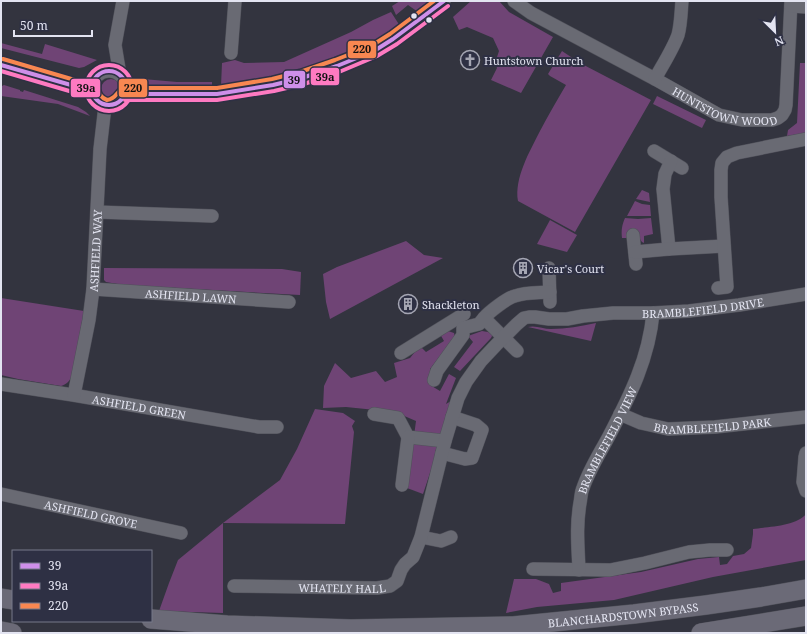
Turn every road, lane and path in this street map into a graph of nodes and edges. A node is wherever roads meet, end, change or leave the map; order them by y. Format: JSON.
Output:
{"nodes":[{"id":1,"x":123,"y":1,"type":"edge"},
{"id":2,"x":235,"y":1,"type":"edge"},
{"id":3,"x":444,"y":1,"type":"edge"},
{"id":4,"x":514,"y":1,"type":"edge"},
{"id":5,"x":682,"y":1,"type":"edge"},
{"id":6,"x":791,"y":3,"type":"edge"},
{"id":7,"x":806,"y":6,"type":"edge"},
{"id":8,"x":115,"y":46,"type":"junction"},
{"id":9,"x":231,"y":53,"type":"dead end"},
{"id":10,"x":1,"y":65,"type":"edge"},
{"id":11,"x":105,"y":71,"type":"junction"},
{"id":12,"x":120,"y":75,"type":"junction"},
{"id":13,"x":655,"y":79,"type":"junction"},
{"id":14,"x":91,"y":88,"type":"junction"},
{"id":15,"x":125,"y":94,"type":"junction"},
{"id":16,"x":105,"y":106,"type":"junction"},
{"id":17,"x":806,"y":139,"type":"edge"},
{"id":18,"x":654,"y":152,"type":"dead end"},
{"id":19,"x":96,"y":212,"type":"junction"},
{"id":20,"x":212,"y":216,"type":"dead end"},
{"id":21,"x":633,"y":236,"type":"dead end"},
{"id":22,"x":724,"y":246,"type":"junction"},
{"id":23,"x":669,"y":249,"type":"junction"},
{"id":24,"x":550,"y":268,"type":"dead end"},
{"id":25,"x":718,"y":288,"type":"dead end"},
{"id":26,"x":93,"y":289,"type":"junction"},
{"id":27,"x":806,"y":294,"type":"edge"},
{"id":28,"x":289,"y":302,"type":"dead end"},
{"id":29,"x":653,"y":313,"type":"junction"},
{"id":30,"x":464,"y":314,"type":"dead end"},
{"id":31,"x":484,"y":318,"type":"junction"},
{"id":32,"x":451,"y":322,"type":"junction"},
{"id":33,"x":463,"y":328,"type":"junction"},
{"id":34,"x":503,"y":338,"type":"junction"},
{"id":35,"x":517,"y":351,"type":"dead end"},
{"id":36,"x":401,"y":353,"type":"dead end"},
{"id":37,"x":434,"y":380,"type":"dead end"},
{"id":38,"x":1,"y":384,"type":"edge"},
{"id":39,"x":74,"y":395,"type":"junction"},
{"id":40,"x":374,"y":414,"type":"dead end"},
{"id":41,"x":620,"y":414,"type":"junction"},
{"id":42,"x":452,"y":417,"type":"junction"},
{"id":43,"x":806,"y":417,"type":"edge"},
{"id":44,"x":277,"y":427,"type":"dead end"},
{"id":45,"x":408,"y":437,"type":"junction"},
{"id":46,"x":444,"y":447,"type":"junction"},
{"id":47,"x":806,"y":453,"type":"edge"},
{"id":48,"x":402,"y":485,"type":"dead end"},
{"id":49,"x":806,"y":491,"type":"edge"},
{"id":50,"x":1,"y":494,"type":"edge"},
{"id":51,"x":181,"y":533,"type":"dead end"},
{"id":52,"x":421,"y":537,"type":"junction"},
{"id":53,"x":451,"y":537,"type":"dead end"},
{"id":54,"x":727,"y":550,"type":"dead end"},
{"id":55,"x":533,"y":569,"type":"dead end"},
{"id":56,"x":579,"y":570,"type":"junction"},
{"id":57,"x":234,"y":586,"type":"dead end"},
{"id":58,"x":806,"y":589,"type":"edge"},
{"id":59,"x":1,"y":598,"type":"edge"},
{"id":60,"x":12,"y":600,"type":"edge"},
{"id":61,"x":806,"y":616,"type":"edge"},
{"id":62,"x":152,"y":619,"type":"edge"},
{"id":63,"x":806,"y":628,"type":"edge"},
{"id":64,"x":1,"y":631,"type":"edge"},
{"id":65,"x":12,"y":633,"type":"edge"},
{"id":66,"x":701,"y":633,"type":"edge"},
{"id":67,"x":768,"y":633,"type":"edge"}],
"edges":[{"from":1,"to":8,"type":"street"},
{"from":2,"to":9,"type":"street"},
{"from":3,"to":15,"type":"street"},
{"from":4,"to":13,"type":"street","name":"HUNTSTOWN WOOD"},
{"from":5,"to":13,"type":"street"},
{"from":6,"to":7,"type":"street","name":"HUNTSTOWN WOOD"},
{"from":6,"to":13,"type":"street","name":"HUNTSTOWN WOOD"},
{"from":8,"to":11,"type":"street"},
{"from":8,"to":12,"type":"street"},
{"from":10,"to":14,"type":"street"},
{"from":11,"to":12,"type":"street"},
{"from":11,"to":14,"type":"street"},
{"from":12,"to":15,"type":"street"},
{"from":14,"to":16,"type":"street"},
{"from":15,"to":16,"type":"street"},
{"from":16,"to":19,"type":"street","name":"ASHFIELD WAY"},
{"from":17,"to":22,"type":"street"},
{"from":18,"to":23,"type":"street"},
{"from":19,"to":20,"type":"street"},
{"from":19,"to":26,"type":"street","name":"ASHFIELD WAY"},
{"from":21,"to":23,"type":"street"},
{"from":22,"to":23,"type":"street"},
{"from":22,"to":25,"type":"street"},
{"from":24,"to":31,"type":"street"},
{"from":26,"to":28,"type":"street","name":"ASHFIELD LAWN"},
{"from":26,"to":39,"type":"street","name":"ASHFIELD WAY"},
{"from":27,"to":29,"type":"street","name":"BRAMBLEFIELD DRIVE"},
{"from":29,"to":34,"type":"street","name":"BRAMBLEFIELD DRIVE"},
{"from":29,"to":41,"type":"street","name":"BRAMBLEFIELD VIEW"},
{"from":30,"to":32,"type":"street"},
{"from":31,"to":33,"type":"street"},
{"from":31,"to":34,"type":"street"},
{"from":32,"to":33,"type":"street"},
{"from":32,"to":36,"type":"street"},
{"from":33,"to":37,"type":"street"},
{"from":34,"to":35,"type":"street"},
{"from":34,"to":42,"type":"street","name":"BRAMBLEFIELD DRIVE"},
{"from":38,"to":39,"type":"street","name":"ASHFIELD GREEN"},
{"from":39,"to":44,"type":"street","name":"ASHFIELD GREEN"},
{"from":40,"to":45,"type":"street"},
{"from":41,"to":43,"type":"street","name":"BRAMBLEFIELD PARK"},
{"from":41,"to":56,"type":"street","name":"BRAMBLEFIELD VIEW"},
{"from":42,"to":46,"type":"street","name":"BRAMBLEFIELD DRIVE"},
{"from":42,"to":46,"type":"street"},
{"from":45,"to":46,"type":"street"},
{"from":45,"to":48,"type":"street"},
{"from":46,"to":52,"type":"street","name":"BRAMBLEFIELD DRIVE"},
{"from":47,"to":49,"type":"street"},
{"from":50,"to":51,"type":"street","name":"ASHFIELD GROVE"},
{"from":52,"to":53,"type":"street"},
{"from":52,"to":57,"type":"street","name":"WHATELY HALL"},
{"from":54,"to":56,"type":"street"},
{"from":55,"to":56,"type":"street"},
{"from":58,"to":62,"type":"highway","name":"BLANCHARDSTOWN BYPASS"},
{"from":59,"to":60,"type":"highway"},
{"from":61,"to":66,"type":"highway"},
{"from":63,"to":67,"type":"highway"},
{"from":64,"to":65,"type":"highway"}]}
